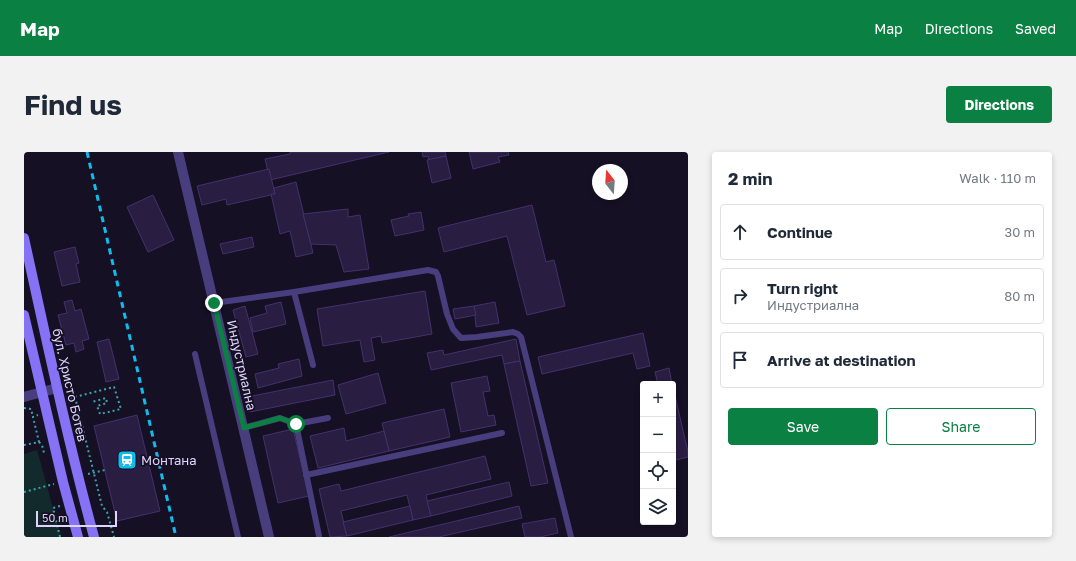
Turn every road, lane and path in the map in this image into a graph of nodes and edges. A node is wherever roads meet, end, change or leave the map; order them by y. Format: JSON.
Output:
{"nodes":[{"id":1,"x":178,"y":152,"type":"edge"},
{"id":2,"x":24,"y":238,"type":"edge"},
{"id":3,"x":294,"y":292,"type":"junction"},
{"id":4,"x":214,"y":303,"type":"junction"},
{"id":5,"x":24,"y":315,"type":"edge"},
{"id":6,"x":194,"y":354,"type":"dead end"},
{"id":7,"x":313,"y":365,"type":"dead end"},
{"id":8,"x":57,"y":388,"type":"junction"},
{"id":9,"x":42,"y":392,"type":"junction"},
{"id":10,"x":24,"y":397,"type":"edge"},
{"id":11,"x":75,"y":397,"type":"junction"},
{"id":12,"x":60,"y":402,"type":"junction"},
{"id":13,"x":92,"y":402,"type":"dead end"},
{"id":14,"x":24,"y":408,"type":"edge"},
{"id":15,"x":43,"y":414,"type":"dead end"},
{"id":16,"x":33,"y":417,"type":"junction"},
{"id":17,"x":328,"y":418,"type":"dead end"},
{"id":18,"x":296,"y":424,"type":"junction"},
{"id":19,"x":244,"y":428,"type":"junction"},
{"id":20,"x":502,"y":433,"type":"dead end"},
{"id":21,"x":39,"y":442,"type":"junction"},
{"id":22,"x":24,"y":446,"type":"edge"},
{"id":23,"x":44,"y":449,"type":"dead end"},
{"id":24,"x":105,"y":470,"type":"dead end"},
{"id":25,"x":94,"y":472,"type":"junction"},
{"id":26,"x":306,"y":475,"type":"junction"},
{"id":27,"x":78,"y":478,"type":"junction"},
{"id":28,"x":63,"y":482,"type":"junction"},
{"id":29,"x":24,"y":492,"type":"edge"},
{"id":30,"x":63,"y":505,"type":"dead end"},
{"id":31,"x":319,"y":536,"type":"edge"},
{"id":32,"x":60,"y":537,"type":"edge"},
{"id":33,"x":78,"y":537,"type":"edge"},
{"id":34,"x":94,"y":537,"type":"edge"},
{"id":35,"x":114,"y":537,"type":"edge"},
{"id":36,"x":238,"y":537,"type":"edge"},
{"id":37,"x":269,"y":537,"type":"edge"},
{"id":38,"x":571,"y":537,"type":"edge"}],
"edges":[{"from":1,"to":4,"type":"street","name":"Индустриална"},
{"from":2,"to":8,"type":"main road","name":"бул. Христо Ботев"},
{"from":3,"to":4,"type":"lane"},
{"from":3,"to":7,"type":"lane"},
{"from":3,"to":38,"type":"lane"},
{"from":4,"to":19,"type":"street","name":"Индустриална"},
{"from":5,"to":9,"type":"main road"},
{"from":6,"to":36,"type":"lane"},
{"from":8,"to":9,"type":"street"},
{"from":8,"to":12,"type":"main road","name":"бул. Христо Ботев"},
{"from":9,"to":10,"type":"street"},
{"from":9,"to":28,"type":"main road"},
{"from":11,"to":12,"type":"path"},
{"from":11,"to":13,"type":"path"},
{"from":11,"to":25,"type":"path"},
{"from":12,"to":27,"type":"main road","name":"бул. Христо Ботев"},
{"from":14,"to":16,"type":"path"},
{"from":15,"to":16,"type":"path"},
{"from":16,"to":21,"type":"path"},
{"from":17,"to":18,"type":"lane"},
{"from":18,"to":19,"type":"lane"},
{"from":18,"to":26,"type":"lane"},
{"from":19,"to":37,"type":"street","name":"Индустриална"},
{"from":20,"to":26,"type":"lane"},
{"from":21,"to":22,"type":"path"},
{"from":21,"to":23,"type":"path"},
{"from":24,"to":25,"type":"path"},
{"from":25,"to":27,"type":"path"},
{"from":25,"to":35,"type":"path"},
{"from":26,"to":31,"type":"lane"},
{"from":27,"to":34,"type":"main road","name":"бул. Христо Ботев"},
{"from":28,"to":29,"type":"path"},
{"from":28,"to":33,"type":"main road"},
{"from":30,"to":32,"type":"path"}]}
